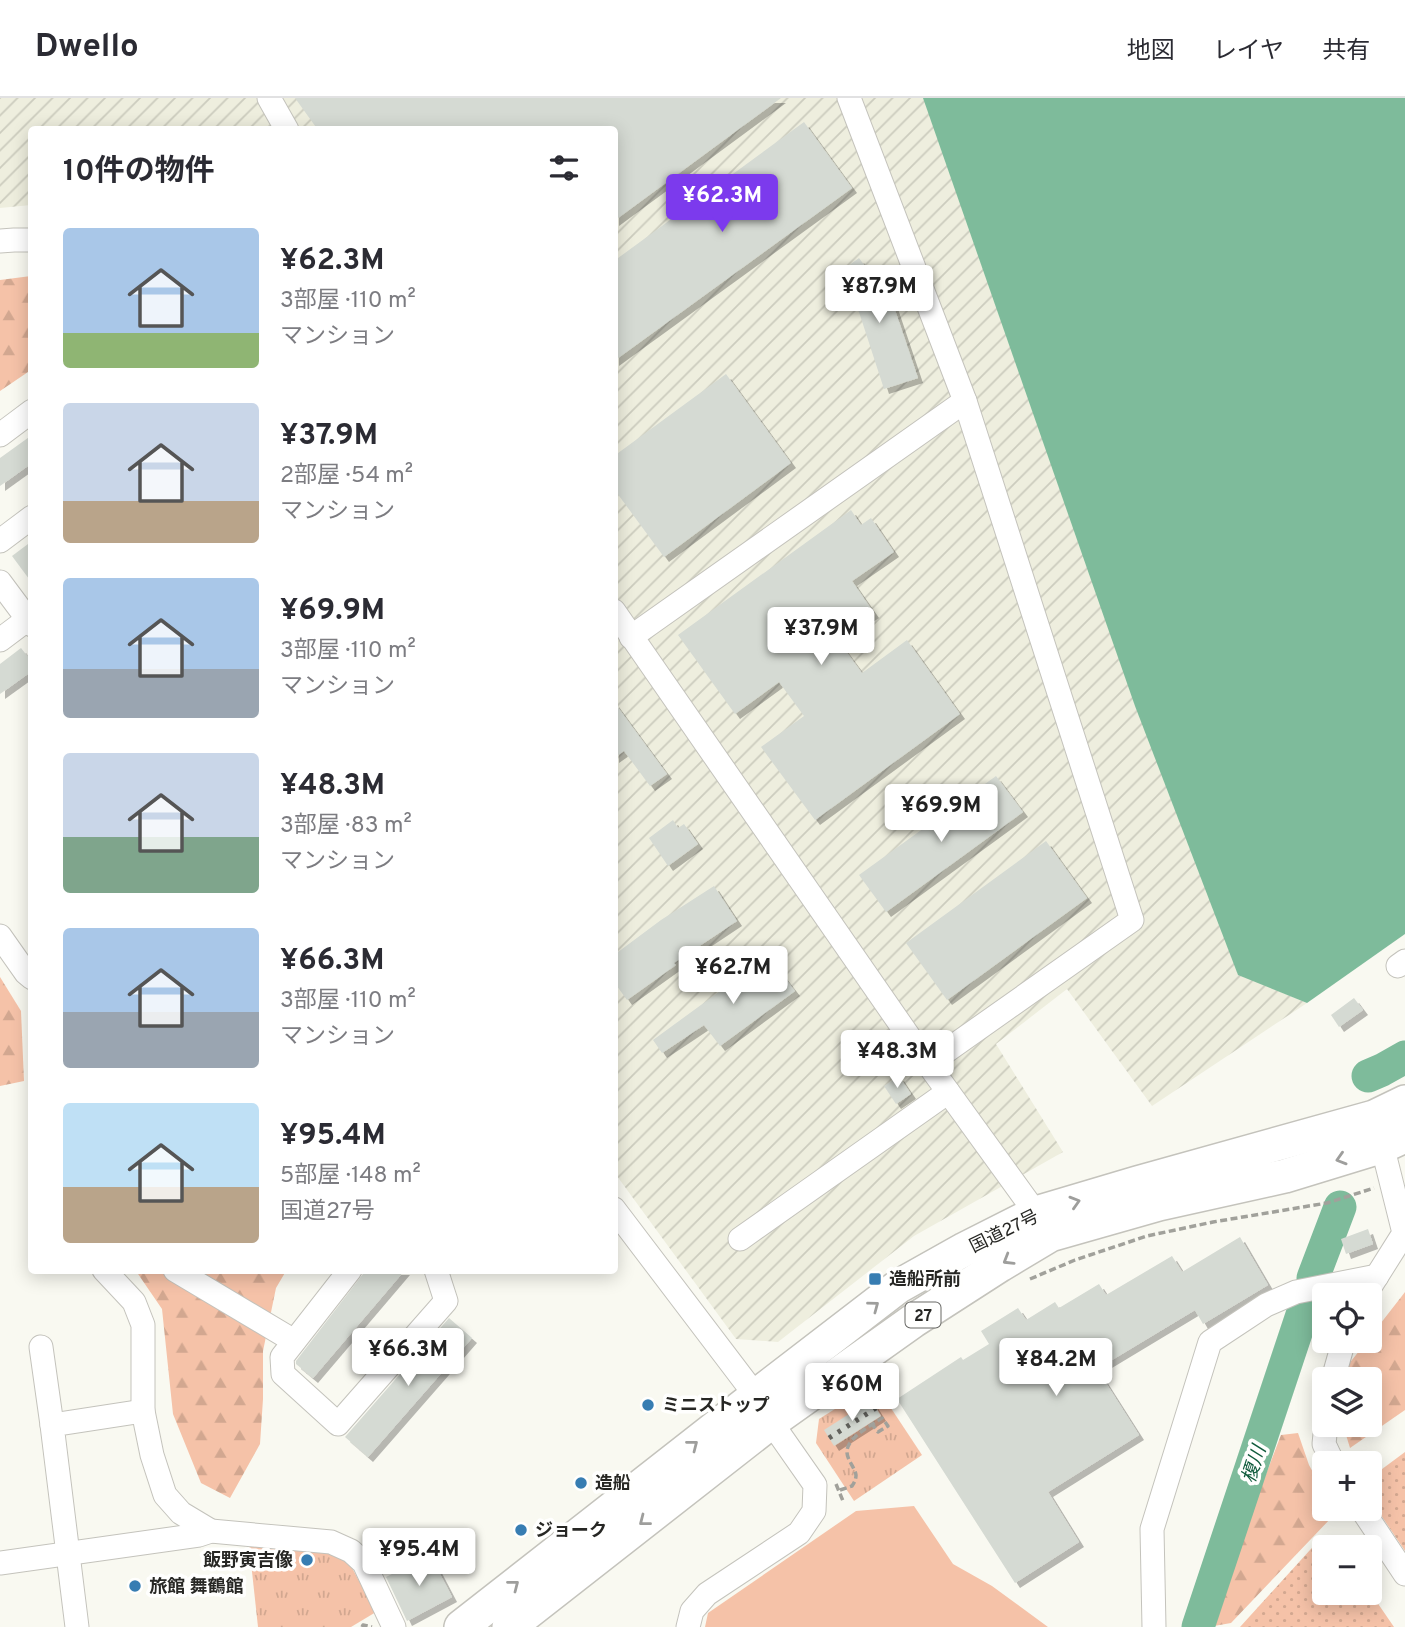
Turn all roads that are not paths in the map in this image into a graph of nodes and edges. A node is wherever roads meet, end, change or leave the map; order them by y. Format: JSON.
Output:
{"nodes":[{"id":1,"x":269,"y":98,"type":"edge"},
{"id":2,"x":849,"y":98,"type":"edge"},
{"id":3,"x":286,"y":126,"type":"edge"},
{"id":4,"x":28,"y":240,"type":"edge"},
{"id":5,"x":0,"y":241,"type":"edge"},
{"id":6,"x":965,"y":401,"type":"junction"},
{"id":7,"x":28,"y":414,"type":"edge"},
{"id":8,"x":0,"y":435,"type":"edge"},
{"id":9,"x":28,"y":520,"type":"edge"},
{"id":10,"x":0,"y":541,"type":"edge"},
{"id":11,"x":0,"y":582,"type":"edge"},
{"id":12,"x":28,"y":617,"type":"edge"},
{"id":13,"x":618,"y":617,"type":"edge"},
{"id":14,"x":28,"y":621,"type":"edge"},
{"id":15,"x":631,"y":637,"type":"junction"},
{"id":16,"x":0,"y":640,"type":"edge"},
{"id":17,"x":0,"y":936,"type":"edge"},
{"id":18,"x":28,"y":975,"type":"edge"},
{"id":19,"x":928,"y":1064,"type":"junction"},
{"id":20,"x":948,"y":1092,"type":"junction"},
{"id":21,"x":1405,"y":1102,"type":"edge"},
{"id":22,"x":1387,"y":1133,"type":"edge"},
{"id":23,"x":618,"y":1214,"type":"edge"},
{"id":24,"x":1043,"y":1224,"type":"junction"},
{"id":25,"x":1404,"y":1233,"type":"edge"},
{"id":26,"x":740,"y":1239,"type":"dead end"},
{"id":27,"x":108,"y":1274,"type":"edge"},
{"id":28,"x":182,"y":1274,"type":"edge"},
{"id":29,"x":347,"y":1274,"type":"edge"},
{"id":30,"x":437,"y":1274,"type":"edge"},
{"id":31,"x":1372,"y":1283,"type":"edge"},
{"id":32,"x":1312,"y":1291,"type":"edge"},
{"id":33,"x":294,"y":1341,"type":"junction"},
{"id":34,"x":41,"y":1347,"type":"dead end"},
{"id":35,"x":763,"y":1409,"type":"junction"},
{"id":36,"x":143,"y":1411,"type":"junction"},
{"id":37,"x":52,"y":1425,"type":"junction"},
{"id":38,"x":1370,"y":1521,"type":"edge"},
{"id":39,"x":211,"y":1531,"type":"junction"},
{"id":40,"x":68,"y":1554,"type":"junction"},
{"id":41,"x":0,"y":1563,"type":"edge"},
{"id":42,"x":1405,"y":1574,"type":"edge"},
{"id":43,"x":77,"y":1627,"type":"edge"},
{"id":44,"x":394,"y":1627,"type":"edge"},
{"id":45,"x":461,"y":1627,"type":"edge"},
{"id":46,"x":509,"y":1627,"type":"edge"},
{"id":47,"x":688,"y":1627,"type":"edge"},
{"id":48,"x":1154,"y":1627,"type":"edge"}],
"edges":[{"from":1,"to":3,"type":"street"},
{"from":2,"to":6,"type":"street"},
{"from":4,"to":5,"type":"street"},
{"from":6,"to":15,"type":"street"},
{"from":6,"to":19,"type":"street"},
{"from":7,"to":8,"type":"street"},
{"from":9,"to":10,"type":"street"},
{"from":11,"to":12,"type":"street"},
{"from":13,"to":15,"type":"street"},
{"from":14,"to":16,"type":"street"},
{"from":15,"to":19,"type":"street"},
{"from":17,"to":18,"type":"street"},
{"from":19,"to":20,"type":"street"},
{"from":20,"to":24,"type":"street"},
{"from":20,"to":26,"type":"street"},
{"from":21,"to":22,"type":"highway","name":"国道27号","number":"27"},
{"from":22,"to":24,"type":"highway","name":"国道27号","number":"27"},
{"from":22,"to":25,"type":"street"},
{"from":23,"to":35,"type":"street"},
{"from":24,"to":35,"type":"highway","name":"国道27号","number":"27"},
{"from":25,"to":31,"type":"street"},
{"from":27,"to":36,"type":"street"},
{"from":28,"to":33,"type":"street"},
{"from":29,"to":33,"type":"street"},
{"from":30,"to":33,"type":"street"},
{"from":32,"to":48,"type":"street"},
{"from":34,"to":37,"type":"street"},
{"from":45,"to":35,"type":"highway","name":"国道27号","number":"27","one_way":true},
{"from":35,"to":46,"type":"highway","name":"国道27号","number":"27","one_way":true},
{"from":35,"to":47,"type":"street"},
{"from":36,"to":37,"type":"street"},
{"from":36,"to":39,"type":"street"},
{"from":37,"to":40,"type":"street"},
{"from":38,"to":42,"type":"street"},
{"from":39,"to":40,"type":"street"},
{"from":39,"to":44,"type":"street"},
{"from":40,"to":41,"type":"street"},
{"from":40,"to":43,"type":"street"}]}
